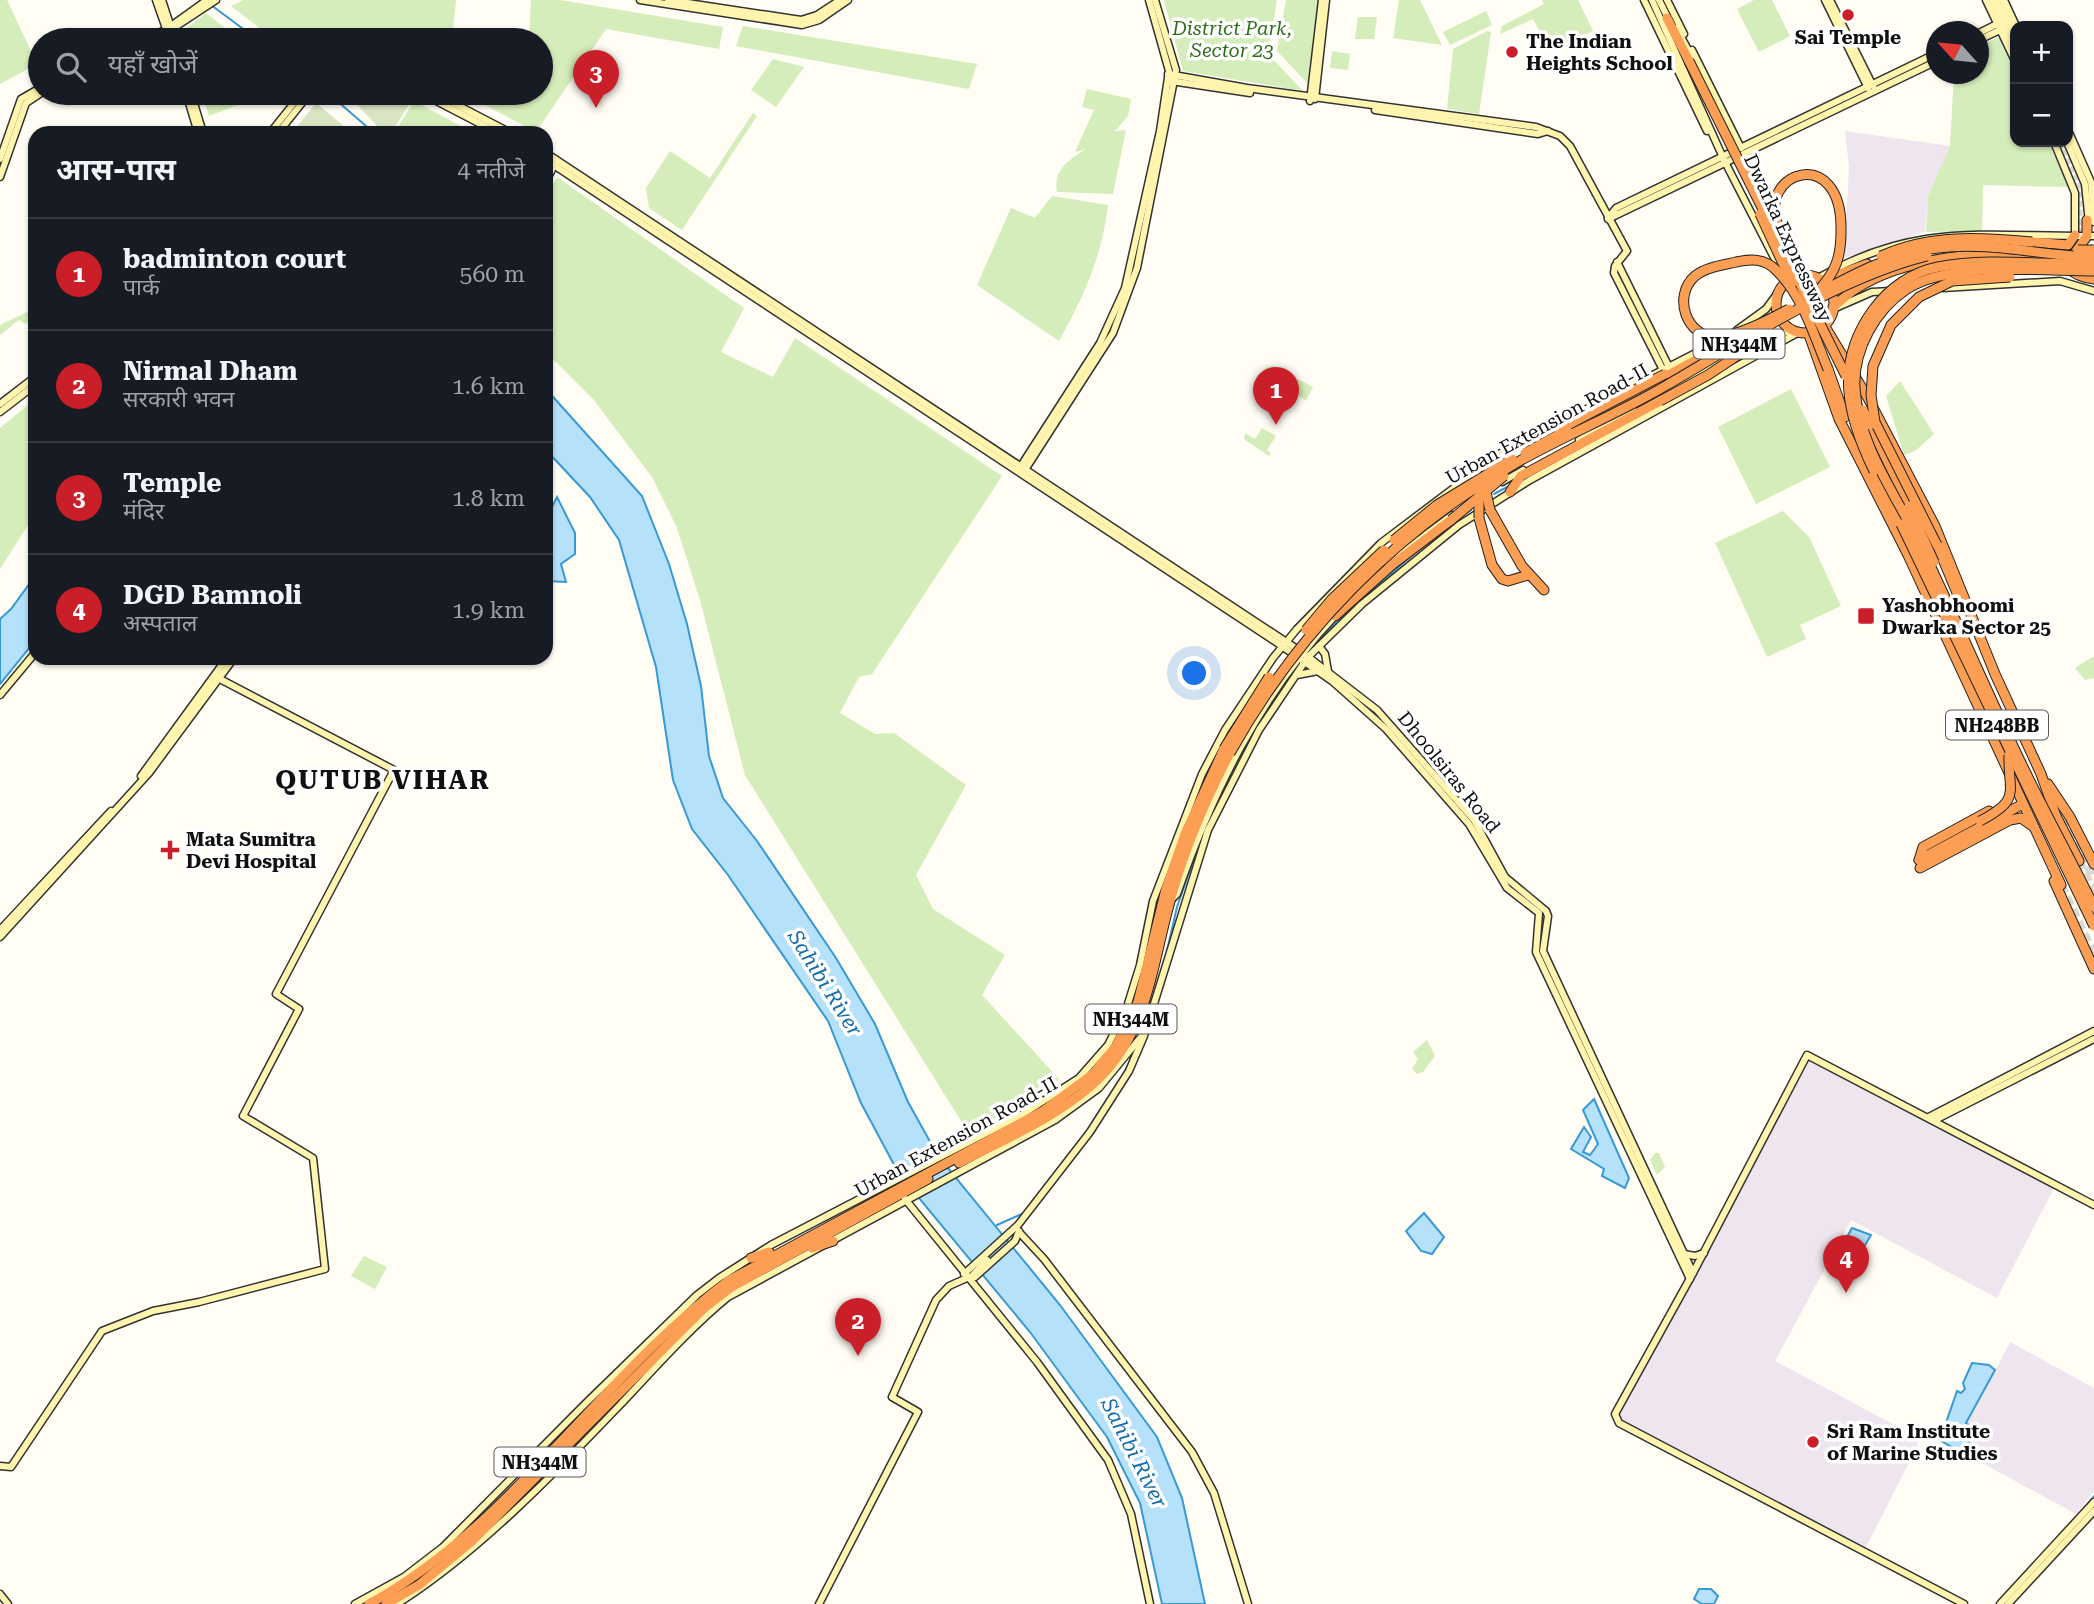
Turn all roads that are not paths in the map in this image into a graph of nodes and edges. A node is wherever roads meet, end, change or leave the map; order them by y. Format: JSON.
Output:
{"nodes":[{"id":1,"x":156,"y":0,"type":"edge"},
{"id":2,"x":162,"y":0,"type":"edge"},
{"id":3,"x":216,"y":0,"type":"edge"},
{"id":4,"x":640,"y":0,"type":"edge"},
{"id":5,"x":668,"y":0,"type":"edge"},
{"id":6,"x":840,"y":0,"type":"edge"},
{"id":7,"x":848,"y":0,"type":"edge"},
{"id":8,"x":1149,"y":0,"type":"edge"},
{"id":9,"x":1156,"y":0,"type":"edge"},
{"id":10,"x":1324,"y":0,"type":"edge"},
{"id":11,"x":1644,"y":0,"type":"edge"},
{"id":12,"x":1652,"y":0,"type":"edge"},
{"id":13,"x":1659,"y":0,"type":"edge"},
{"id":14,"x":1668,"y":0,"type":"edge"},
{"id":15,"x":1827,"y":0,"type":"edge"},
{"id":16,"x":1986,"y":0,"type":"edge"},
{"id":17,"x":1992,"y":0,"type":"edge"},
{"id":18,"x":1998,"y":0,"type":"edge"},
{"id":19,"x":2004,"y":0,"type":"edge"},
{"id":20,"x":205,"y":4,"type":"edge"},
{"id":21,"x":1665,"y":20,"type":"junction"},
{"id":22,"x":2005,"y":25,"type":"edge"},
{"id":23,"x":169,"y":28,"type":"edge"},
{"id":24,"x":170,"y":28,"type":"edge"},
{"id":25,"x":177,"y":28,"type":"edge"},
{"id":26,"x":1989,"y":34,"type":"edge"},
{"id":27,"x":2010,"y":43,"type":"edge"},
{"id":28,"x":1926,"y":59,"type":"edge"},
{"id":29,"x":1687,"y":62,"type":"junction"},
{"id":30,"x":1926,"y":66,"type":"edge"},
{"id":31,"x":1172,"y":78,"type":"junction"},
{"id":32,"x":1872,"y":89,"type":"junction"},
{"id":33,"x":28,"y":96,"type":"edge"},
{"id":34,"x":1313,"y":99,"type":"junction"},
{"id":35,"x":28,"y":101,"type":"edge"},
{"id":36,"x":193,"y":105,"type":"edge"},
{"id":37,"x":292,"y":105,"type":"edge"},
{"id":38,"x":300,"y":105,"type":"edge"},
{"id":39,"x":444,"y":105,"type":"edge"},
{"id":40,"x":457,"y":105,"type":"edge"},
{"id":41,"x":199,"y":126,"type":"edge"},
{"id":42,"x":276,"y":126,"type":"edge"},
{"id":43,"x":284,"y":126,"type":"edge"},
{"id":44,"x":485,"y":126,"type":"edge"},
{"id":45,"x":498,"y":126,"type":"edge"},
{"id":46,"x":2073,"y":140,"type":"edge"},
{"id":47,"x":2056,"y":147,"type":"edge"},
{"id":48,"x":2069,"y":147,"type":"edge"},
{"id":49,"x":1740,"y":151,"type":"junction"},
{"id":50,"x":0,"y":159,"type":"edge"},
{"id":51,"x":1723,"y":159,"type":"junction"},
{"id":52,"x":555,"y":163,"type":"joint"},
{"id":53,"x":553,"y":167,"type":"edge"},
{"id":54,"x":0,"y":177,"type":"edge"},
{"id":55,"x":1608,"y":219,"type":"junction"},
{"id":56,"x":2091,"y":221,"type":"edge"},
{"id":57,"x":2075,"y":235,"type":"junction"},
{"id":58,"x":2092,"y":235,"type":"edge"},
{"id":59,"x":2094,"y":250,"type":"edge"},
{"id":60,"x":2066,"y":252,"type":"junction"},
{"id":61,"x":1990,"y":254,"type":"junction"},
{"id":62,"x":2094,"y":257,"type":"edge"},
{"id":63,"x":1788,"y":258,"type":"junction"},
{"id":64,"x":2048,"y":259,"type":"junction"},
{"id":65,"x":2094,"y":264,"type":"edge"},
{"id":66,"x":2025,"y":271,"type":"junction"},
{"id":67,"x":2094,"y":271,"type":"edge"},
{"id":68,"x":1800,"y":275,"type":"junction"},
{"id":69,"x":1851,"y":276,"type":"junction"},
{"id":70,"x":1820,"y":279,"type":"junction"},
{"id":71,"x":2094,"y":279,"type":"edge"},
{"id":72,"x":1787,"y":281,"type":"junction"},
{"id":73,"x":2094,"y":290,"type":"edge"},
{"id":74,"x":1777,"y":294,"type":"junction"},
{"id":75,"x":1813,"y":296,"type":"junction"},
{"id":76,"x":1799,"y":300,"type":"junction"},
{"id":77,"x":1833,"y":308,"type":"junction"},
{"id":78,"x":1767,"y":325,"type":"junction"},
{"id":79,"x":1824,"y":325,"type":"junction"},
{"id":80,"x":1800,"y":332,"type":"junction"},
{"id":81,"x":1669,"y":370,"type":"junction"},
{"id":82,"x":28,"y":382,"type":"edge"},
{"id":83,"x":28,"y":391,"type":"edge"},
{"id":84,"x":0,"y":404,"type":"edge"},
{"id":85,"x":0,"y":412,"type":"edge"},
{"id":86,"x":1518,"y":463,"type":"junction"},
{"id":87,"x":1489,"y":466,"type":"junction"},
{"id":88,"x":1019,"y":468,"type":"junction"},
{"id":89,"x":1874,"y":471,"type":"junction"},
{"id":90,"x":1487,"y":491,"type":"junction"},
{"id":91,"x":1510,"y":492,"type":"junction"},
{"id":92,"x":1498,"y":499,"type":"junction"},
{"id":93,"x":1528,"y":575,"type":"dead end"},
{"id":94,"x":1544,"y":590,"type":"dead end"},
{"id":95,"x":1953,"y":615,"type":"junction"},
{"id":96,"x":1335,"y":616,"type":"junction"},
{"id":97,"x":1297,"y":629,"type":"junction"},
{"id":98,"x":1275,"y":638,"type":"junction"},
{"id":99,"x":1285,"y":645,"type":"junction"},
{"id":100,"x":1319,"y":646,"type":"junction"},
{"id":101,"x":1304,"y":657,"type":"junction"},
{"id":102,"x":1273,"y":658,"type":"junction"},
{"id":103,"x":28,"y":661,"type":"edge"},
{"id":104,"x":222,"y":665,"type":"edge"},
{"id":105,"x":228,"y":665,"type":"edge"},
{"id":106,"x":1318,"y":671,"type":"junction"},
{"id":107,"x":1328,"y":671,"type":"junction"},
{"id":108,"x":1297,"y":675,"type":"junction"},
{"id":109,"x":218,"y":678,"type":"junction"},
{"id":110,"x":0,"y":695,"type":"edge"},
{"id":111,"x":1990,"y":735,"type":"junction"},
{"id":112,"x":2008,"y":751,"type":"junction"},
{"id":113,"x":2039,"y":771,"type":"junction"},
{"id":114,"x":2019,"y":806,"type":"tunnel mouth"},
{"id":115,"x":1199,"y":809,"type":"junction"},
{"id":116,"x":1980,"y":821,"type":"dead end"},
{"id":117,"x":2034,"y":828,"type":"junction"},
{"id":118,"x":2079,"y":861,"type":"tunnel mouth"},
{"id":119,"x":1919,"y":864,"type":"junction"},
{"id":120,"x":2094,"y":864,"type":"edge"},
{"id":121,"x":2061,"y":885,"type":"tunnel mouth"},
{"id":122,"x":1170,"y":901,"type":"junction"},
{"id":123,"x":2094,"y":907,"type":"edge"},
{"id":124,"x":2094,"y":926,"type":"edge"},
{"id":125,"x":0,"y":930,"type":"edge"},
{"id":126,"x":0,"y":937,"type":"edge"},
{"id":127,"x":2094,"y":969,"type":"edge"},
{"id":128,"x":1137,"y":975,"type":"junction"},
{"id":129,"x":2094,"y":1031,"type":"edge"},
{"id":130,"x":1142,"y":1035,"type":"junction"},
{"id":131,"x":1121,"y":1038,"type":"junction"},
{"id":132,"x":2094,"y":1039,"type":"edge"},
{"id":133,"x":1118,"y":1066,"type":"junction"},
{"id":134,"x":1126,"y":1076,"type":"junction"},
{"id":135,"x":1932,"y":1119,"type":"junction"},
{"id":136,"x":966,"y":1156,"type":"junction"},
{"id":137,"x":904,"y":1191,"type":"junction"},
{"id":138,"x":2094,"y":1205,"type":"edge"},
{"id":139,"x":1018,"y":1231,"type":"junction"},
{"id":140,"x":817,"y":1233,"type":"junction"},
{"id":141,"x":833,"y":1241,"type":"junction"},
{"id":142,"x":1704,"y":1253,"type":"junction"},
{"id":143,"x":1684,"y":1254,"type":"junction"},
{"id":144,"x":751,"y":1258,"type":"junction"},
{"id":145,"x":761,"y":1271,"type":"junction"},
{"id":146,"x":967,"y":1276,"type":"junction"},
{"id":147,"x":1692,"y":1276,"type":"junction"},
{"id":148,"x":634,"y":1376,"type":"junction"},
{"id":149,"x":614,"y":1377,"type":"junction"},
{"id":150,"x":577,"y":1424,"type":"junction"},
{"id":151,"x":590,"y":1434,"type":"junction"},
{"id":152,"x":0,"y":1466,"type":"edge"},
{"id":153,"x":2094,"y":1502,"type":"edge"},
{"id":154,"x":2094,"y":1511,"type":"edge"},
{"id":155,"x":0,"y":1594,"type":"edge"},
{"id":156,"x":8,"y":1604,"type":"edge"},
{"id":157,"x":355,"y":1604,"type":"edge"},
{"id":158,"x":369,"y":1604,"type":"edge"},
{"id":159,"x":386,"y":1604,"type":"edge"},
{"id":160,"x":397,"y":1604,"type":"edge"},
{"id":161,"x":819,"y":1604,"type":"edge"},
{"id":162,"x":1150,"y":1604,"type":"edge"},
{"id":163,"x":1248,"y":1604,"type":"edge"},
{"id":164,"x":1964,"y":1604,"type":"edge"},
{"id":165,"x":2000,"y":1604,"type":"edge"},
{"id":166,"x":2008,"y":1604,"type":"edge"}],
"edges":[{"from":1,"to":23,"type":"street"},
{"from":2,"to":24,"type":"street"},
{"from":3,"to":20,"type":"street"},
{"from":4,"to":7,"type":"street"},
{"from":5,"to":6,"type":"street"},
{"from":8,"to":31,"type":"street"},
{"from":9,"to":31,"type":"street"},
{"from":10,"to":34,"type":"street"},
{"from":11,"to":51,"type":"street"},
{"from":12,"to":21,"type":"street"},
{"from":13,"to":21,"type":"street"},
{"from":14,"to":49,"type":"street"},
{"from":15,"to":32,"type":"street"},
{"from":16,"to":22,"type":"street"},
{"from":17,"to":22,"type":"street"},
{"from":18,"to":22,"type":"street"},
{"from":19,"to":22,"type":"street"},
{"from":20,"to":25,"type":"street"},
{"from":21,"to":29,"type":"highway","name":"Dwarka Expressway"},
{"from":21,"to":49,"type":"street"},
{"from":21,"to":51,"type":"street"},
{"from":22,"to":26,"type":"street"},
{"from":22,"to":27,"type":"street"},
{"from":28,"to":32,"type":"street"},
{"from":29,"to":63,"type":"highway","name":"Dwarka Expressway","bridge":true},
{"from":29,"to":76,"type":"highway","name":"Dwarka Expressway","bridge":true},
{"from":30,"to":32,"type":"street"},
{"from":31,"to":34,"type":"street"},
{"from":31,"to":88,"type":"street"},
{"from":32,"to":49,"type":"street"},
{"from":33,"to":50,"type":"street"},
{"from":34,"to":55,"type":"street"},
{"from":35,"to":54,"type":"street"},
{"from":36,"to":41,"type":"street"},
{"from":37,"to":42,"type":"street"},
{"from":38,"to":43,"type":"street"},
{"from":39,"to":44,"type":"street"},
{"from":40,"to":45,"type":"street"},
{"from":46,"to":56,"type":"street"},
{"from":47,"to":57,"type":"street"},
{"from":48,"to":56,"type":"street"},
{"from":49,"to":51,"type":"street"},
{"from":49,"to":68,"type":"street"},
{"from":51,"to":55,"type":"street"},
{"from":51,"to":72,"type":"street"},
{"from":52,"to":53,"type":"street"},
{"from":52,"to":88,"type":"street","name":"Dhoolsiras Road"},
{"from":55,"to":81,"type":"street"},
{"from":56,"to":58,"type":"highway"},
{"from":57,"to":58,"type":"street"},
{"from":57,"to":60,"type":"highway"},
{"from":57,"to":70,"type":"street"},
{"from":58,"to":60,"type":"highway"},
{"from":59,"to":60,"type":"highway","bridge":true},
{"from":60,"to":62,"type":"highway","name":"Urban Extension Road-II","number":"NH344M","bridge":true},
{"from":60,"to":64,"type":"highway"},
{"from":60,"to":69,"type":"highway","name":"Urban Extension Road-II","number":"NH344M","bridge":true},
{"from":60,"to":69,"type":"highway","bridge":true},
{"from":60,"to":70,"type":"highway","bridge":true},
{"from":61,"to":64,"type":"highway"},
{"from":61,"to":77,"type":"highway"},
{"from":61,"to":78,"type":"highway","name":"Urban Extension Road-II","number":"NH344M","bridge":true},
{"from":63,"to":75,"type":"highway","bridge":true},
{"from":63,"to":95,"type":"highway","name":"Dwarka Expressway","bridge":true},
{"from":64,"to":71,"type":"highway"},
{"from":65,"to":89,"type":"highway","name":"Dwarka Expressway","number":"NH248BB","bridge":true},
{"from":66,"to":67,"type":"highway","name":"Dwarka Expressway","number":"NH248BB","bridge":true},
{"from":66,"to":95,"type":"highway","name":"Dwarka Expressway","number":"NH248BB","bridge":true},
{"from":66,"to":113,"type":"highway","bridge":true},
{"from":68,"to":70,"type":"highway"},
{"from":68,"to":72,"type":"highway"},
{"from":69,"to":75,"type":"highway","name":"Urban Extension Road-II","number":"NH344M","bridge":true},
{"from":70,"to":77,"type":"highway"},
{"from":72,"to":74,"type":"highway"},
{"from":73,"to":77,"type":"street"},
{"from":74,"to":80,"type":"highway"},
{"from":74,"to":81,"type":"street"},
{"from":75,"to":78,"type":"highway","name":"Urban Extension Road-II","number":"NH344M","bridge":true},
{"from":76,"to":78,"type":"highway","bridge":true},
{"from":76,"to":89,"type":"highway","name":"Dwarka Expressway","bridge":true},
{"from":77,"to":79,"type":"highway"},
{"from":78,"to":81,"type":"highway","name":"Urban Extension Road-II","number":"NH344M","bridge":true},
{"from":78,"to":86,"type":"highway","name":"Urban Extension Road-II","number":"NH344M","bridge":true},
{"from":78,"to":91,"type":"highway","bridge":true},
{"from":79,"to":80,"type":"highway"},
{"from":79,"to":113,"type":"highway"},
{"from":80,"to":90,"type":"street"},
{"from":80,"to":91,"type":"street"},
{"from":80,"to":111,"type":"highway"},
{"from":81,"to":87,"type":"highway","bridge":true},
{"from":81,"to":97,"type":"street"},
{"from":81,"to":115,"type":"highway","name":"Urban Extension Road-II","number":"NH344M","bridge":true},
{"from":82,"to":84,"type":"street"},
{"from":83,"to":85,"type":"street"},
{"from":86,"to":96,"type":"highway","bridge":true},
{"from":86,"to":115,"type":"highway","name":"Urban Extension Road-II","number":"NH344M","bridge":true},
{"from":87,"to":93,"type":"highway","bridge":true},
{"from":87,"to":94,"type":"highway","bridge":true},
{"from":88,"to":98,"type":"street","name":"Dhoolsiras Road"},
{"from":89,"to":112,"type":"highway","name":"Dwarka Expressway","number":"NH248BB","bridge":true},
{"from":90,"to":92,"type":"street"},
{"from":90,"to":96,"type":"street"},
{"from":91,"to":92,"type":"street"},
{"from":92,"to":100,"type":"street"},
{"from":95,"to":123,"type":"highway","name":"Dwarka Expressway","number":"NH248BB","bridge":true},
{"from":96,"to":101,"type":"street"},
{"from":97,"to":98,"type":"street"},
{"from":97,"to":99,"type":"street"},
{"from":98,"to":99,"type":"street","name":"Dhoolsiras Road"},
{"from":98,"to":102,"type":"street"},
{"from":99,"to":101,"type":"street","name":"Dhoolsiras Road"},
{"from":99,"to":102,"type":"street"},
{"from":100,"to":101,"type":"street"},
{"from":100,"to":107,"type":"street"},
{"from":101,"to":106,"type":"street","name":"Dhoolsiras Road"},
{"from":101,"to":107,"type":"street","name":"Dhoolsiras Road"},
{"from":101,"to":108,"type":"street"},
{"from":101,"to":122,"type":"street"},
{"from":102,"to":128,"type":"street"},
{"from":103,"to":110,"type":"street"},
{"from":104,"to":125,"type":"street"},
{"from":105,"to":109,"type":"street"},
{"from":106,"to":108,"type":"street"},
{"from":106,"to":147,"type":"street","name":"Dhoolsiras Road"},
{"from":107,"to":143,"type":"street","name":"Dhoolsiras Road"},
{"from":108,"to":130,"type":"street"},
{"from":109,"to":126,"type":"street"},
{"from":109,"to":152,"type":"street"},
{"from":111,"to":117,"type":"highway"},
{"from":111,"to":119,"type":"highway"},
{"from":112,"to":116,"type":"highway","bridge":true},
{"from":112,"to":124,"type":"highway","name":"Dwarka Expressway","number":"NH248BB","bridge":true},
{"from":113,"to":118,"type":"highway"},
{"from":113,"to":120,"type":"highway"},
{"from":114,"to":119,"type":"highway"},
{"from":115,"to":122,"type":"highway","name":"Urban Extension Road-II","number":"NH344M"},
{"from":115,"to":131,"type":"highway","name":"Urban Extension Road-II","number":"NH344M"},
{"from":117,"to":119,"type":"highway"},
{"from":117,"to":121,"type":"highway"},
{"from":117,"to":127,"type":"highway"},
{"from":122,"to":136,"type":"highway","name":"Urban Extension Road-II","number":"NH344M"},
{"from":128,"to":131,"type":"highway"},
{"from":128,"to":136,"type":"street"},
{"from":129,"to":135,"type":"street"},
{"from":130,"to":133,"type":"street"},
{"from":130,"to":134,"type":"street"},
{"from":131,"to":136,"type":"highway","name":"Urban Extension Road-II","number":"NH344M"},
{"from":132,"to":135,"type":"street"},
{"from":133,"to":134,"type":"street"},
{"from":133,"to":136,"type":"street"},
{"from":134,"to":139,"type":"street"},
{"from":135,"to":138,"type":"street"},
{"from":135,"to":142,"type":"street"},
{"from":136,"to":137,"type":"highway","name":"Urban Extension Road-II","number":"NH344M"},
{"from":137,"to":140,"type":"highway","name":"Urban Extension Road-II","number":"NH344M"},
{"from":137,"to":141,"type":"street"},
{"from":137,"to":144,"type":"street"},
{"from":137,"to":145,"type":"highway","name":"Urban Extension Road-II","number":"NH344M"},
{"from":137,"to":146,"type":"street"},
{"from":139,"to":146,"type":"street"},
{"from":139,"to":146,"type":"street"},
{"from":139,"to":163,"type":"street"},
{"from":140,"to":144,"type":"highway"},
{"from":140,"to":150,"type":"highway","name":"Urban Extension Road-II","number":"NH344M"},
{"from":141,"to":145,"type":"highway"},
{"from":141,"to":151,"type":"street"},
{"from":142,"to":143,"type":"street"},
{"from":142,"to":147,"type":"street"},
{"from":143,"to":147,"type":"street","name":"Dhoolsiras Road"},
{"from":144,"to":149,"type":"street"},
{"from":145,"to":148,"type":"highway","name":"Urban Extension Road-II","number":"NH344M"},
{"from":146,"to":161,"type":"street"},
{"from":146,"to":162,"type":"street"},
{"from":147,"to":164,"type":"street"},
{"from":148,"to":151,"type":"highway"},
{"from":148,"to":159,"type":"highway","name":"Urban Extension Road-II","number":"NH344M"},
{"from":149,"to":150,"type":"highway"},
{"from":149,"to":157,"type":"street"},
{"from":150,"to":158,"type":"highway","name":"Urban Extension Road-II","number":"NH344M"},
{"from":151,"to":160,"type":"street"},
{"from":153,"to":165,"type":"street"},
{"from":154,"to":166,"type":"street"},
{"from":155,"to":156,"type":"street"}]}
